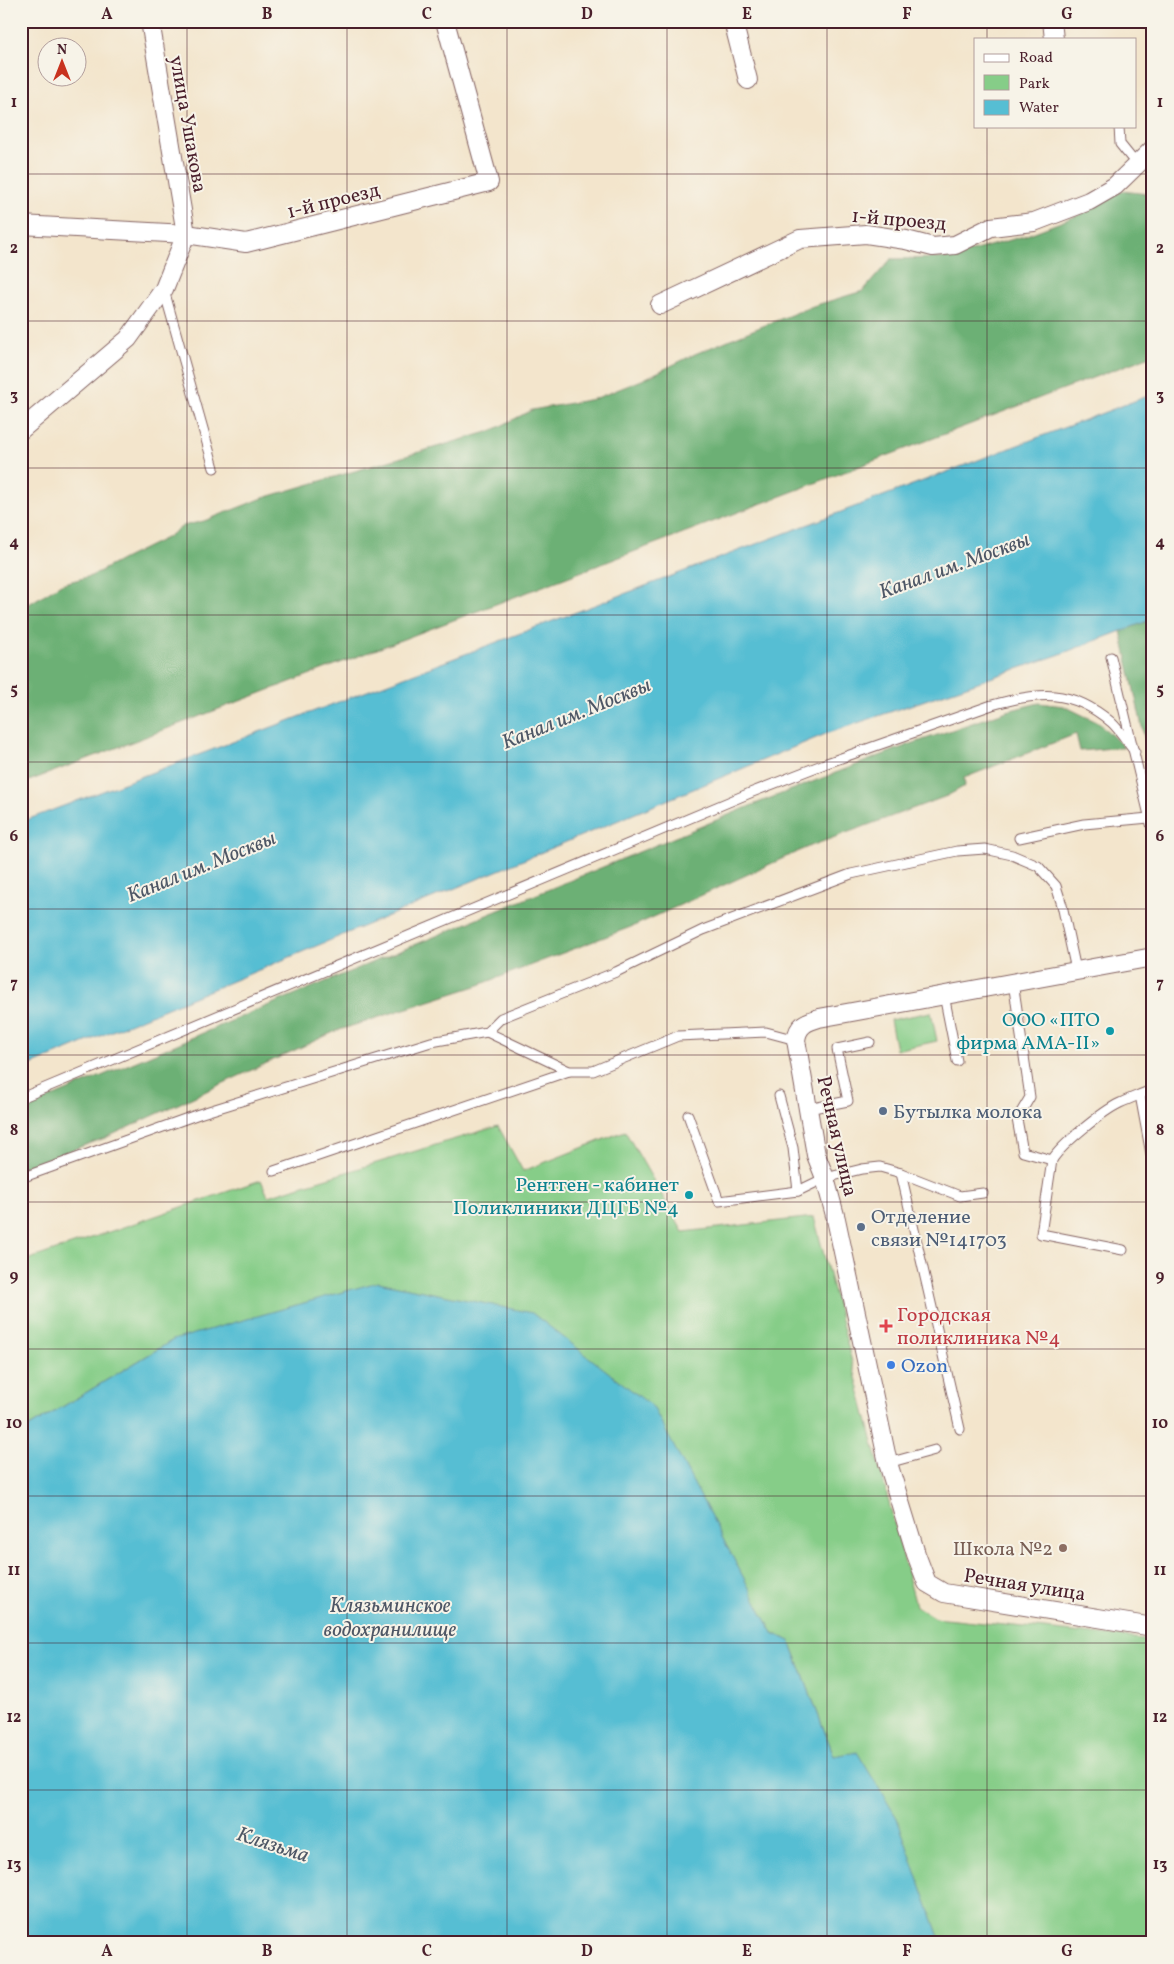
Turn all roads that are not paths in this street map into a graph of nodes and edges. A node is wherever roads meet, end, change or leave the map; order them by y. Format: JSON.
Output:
{"nodes":[{"id":1,"x":150,"y":21,"type":"edge"},
{"id":2,"x":445,"y":21,"type":"edge"},
{"id":3,"x":733,"y":21,"type":"edge"},
{"id":4,"x":1052,"y":21,"type":"edge"},
{"id":5,"x":1054,"y":38,"type":"edge"},
{"id":6,"x":748,"y":80,"type":"dead end"},
{"id":7,"x":1119,"y":128,"type":"edge"},
{"id":8,"x":1153,"y":149,"type":"edge"},
{"id":9,"x":1137,"y":165,"type":"junction"},
{"id":10,"x":21,"y":224,"type":"edge"},
{"id":11,"x":186,"y":234,"type":"junction"},
{"id":12,"x":164,"y":289,"type":"junction"},
{"id":13,"x":660,"y":305,"type":"dead end"},
{"id":14,"x":21,"y":430,"type":"edge"},
{"id":15,"x":214,"y":468,"type":"dead end"},
{"id":16,"x":1111,"y":657,"type":"dead end"},
{"id":17,"x":1135,"y":752,"type":"junction"},
{"id":18,"x":1149,"y":818,"type":"junction"},
{"id":19,"x":1153,"y":832,"type":"edge"},
{"id":20,"x":1019,"y":838,"type":"dead end"},
{"id":21,"x":1153,"y":957,"type":"edge"},
{"id":22,"x":1076,"y":970,"type":"junction"},
{"id":23,"x":1013,"y":982,"type":"junction"},
{"id":24,"x":944,"y":995,"type":"junction"},
{"id":25,"x":487,"y":1032,"type":"junction"},
{"id":26,"x":796,"y":1040,"type":"junction"},
{"id":27,"x":870,"y":1042,"type":"dead end"},
{"id":28,"x":957,"y":1061,"type":"dead end"},
{"id":29,"x":569,"y":1071,"type":"junction"},
{"id":30,"x":1153,"y":1089,"type":"edge"},
{"id":31,"x":778,"y":1096,"type":"dead end"},
{"id":32,"x":1140,"y":1096,"type":"junction"},
{"id":33,"x":21,"y":1098,"type":"edge"},
{"id":34,"x":808,"y":1110,"type":"junction"},
{"id":35,"x":688,"y":1115,"type":"dead end"},
{"id":36,"x":1052,"y":1160,"type":"junction"},
{"id":37,"x":1153,"y":1164,"type":"edge"},
{"id":38,"x":274,"y":1171,"type":"dead end"},
{"id":39,"x":901,"y":1173,"type":"junction"},
{"id":40,"x":21,"y":1178,"type":"edge"},
{"id":41,"x":825,"y":1178,"type":"junction"},
{"id":42,"x":798,"y":1191,"type":"junction"},
{"id":43,"x":983,"y":1193,"type":"dead end"},
{"id":44,"x":1123,"y":1250,"type":"dead end"},
{"id":45,"x":960,"y":1428,"type":"dead end"},
{"id":46,"x":936,"y":1450,"type":"dead end"},
{"id":47,"x":888,"y":1463,"type":"junction"},
{"id":48,"x":1153,"y":1627,"type":"edge"}],
"edges":[{"from":1,"to":11,"type":"street","name":"улица Ушакова"},
{"from":2,"to":11,"type":"street","name":"1-й проезд"},
{"from":3,"to":6,"type":"street"},
{"from":4,"to":5,"type":"street"},
{"from":7,"to":9,"type":"lane"},
{"from":8,"to":9,"type":"street","name":"1-й проезд"},
{"from":9,"to":13,"type":"street","name":"1-й проезд"},
{"from":10,"to":11,"type":"street","name":"1-й проезд"},
{"from":11,"to":12,"type":"street"},
{"from":12,"to":14,"type":"street"},
{"from":12,"to":15,"type":"lane"},
{"from":16,"to":17,"type":"lane"},
{"from":17,"to":18,"type":"lane"},
{"from":17,"to":33,"type":"lane"},
{"from":18,"to":19,"type":"lane"},
{"from":18,"to":20,"type":"lane"},
{"from":21,"to":22,"type":"street"},
{"from":22,"to":23,"type":"street"},
{"from":22,"to":25,"type":"lane"},
{"from":23,"to":24,"type":"street"},
{"from":23,"to":36,"type":"lane"},
{"from":24,"to":26,"type":"street"},
{"from":24,"to":28,"type":"lane"},
{"from":25,"to":29,"type":"lane"},
{"from":25,"to":40,"type":"lane"},
{"from":26,"to":29,"type":"lane"},
{"from":26,"to":34,"type":"street","name":"Речная улица"},
{"from":27,"to":34,"type":"lane"},
{"from":29,"to":38,"type":"lane"},
{"from":30,"to":32,"type":"lane"},
{"from":31,"to":42,"type":"lane"},
{"from":32,"to":36,"type":"lane"},
{"from":32,"to":37,"type":"lane"},
{"from":34,"to":41,"type":"street","name":"Речная улица"},
{"from":35,"to":42,"type":"lane"},
{"from":36,"to":44,"type":"lane"},
{"from":39,"to":41,"type":"lane"},
{"from":39,"to":43,"type":"lane"},
{"from":39,"to":45,"type":"lane"},
{"from":41,"to":42,"type":"lane"},
{"from":41,"to":47,"type":"street","name":"Речная улица"},
{"from":46,"to":47,"type":"lane"},
{"from":47,"to":48,"type":"street","name":"Речная улица"}]}
